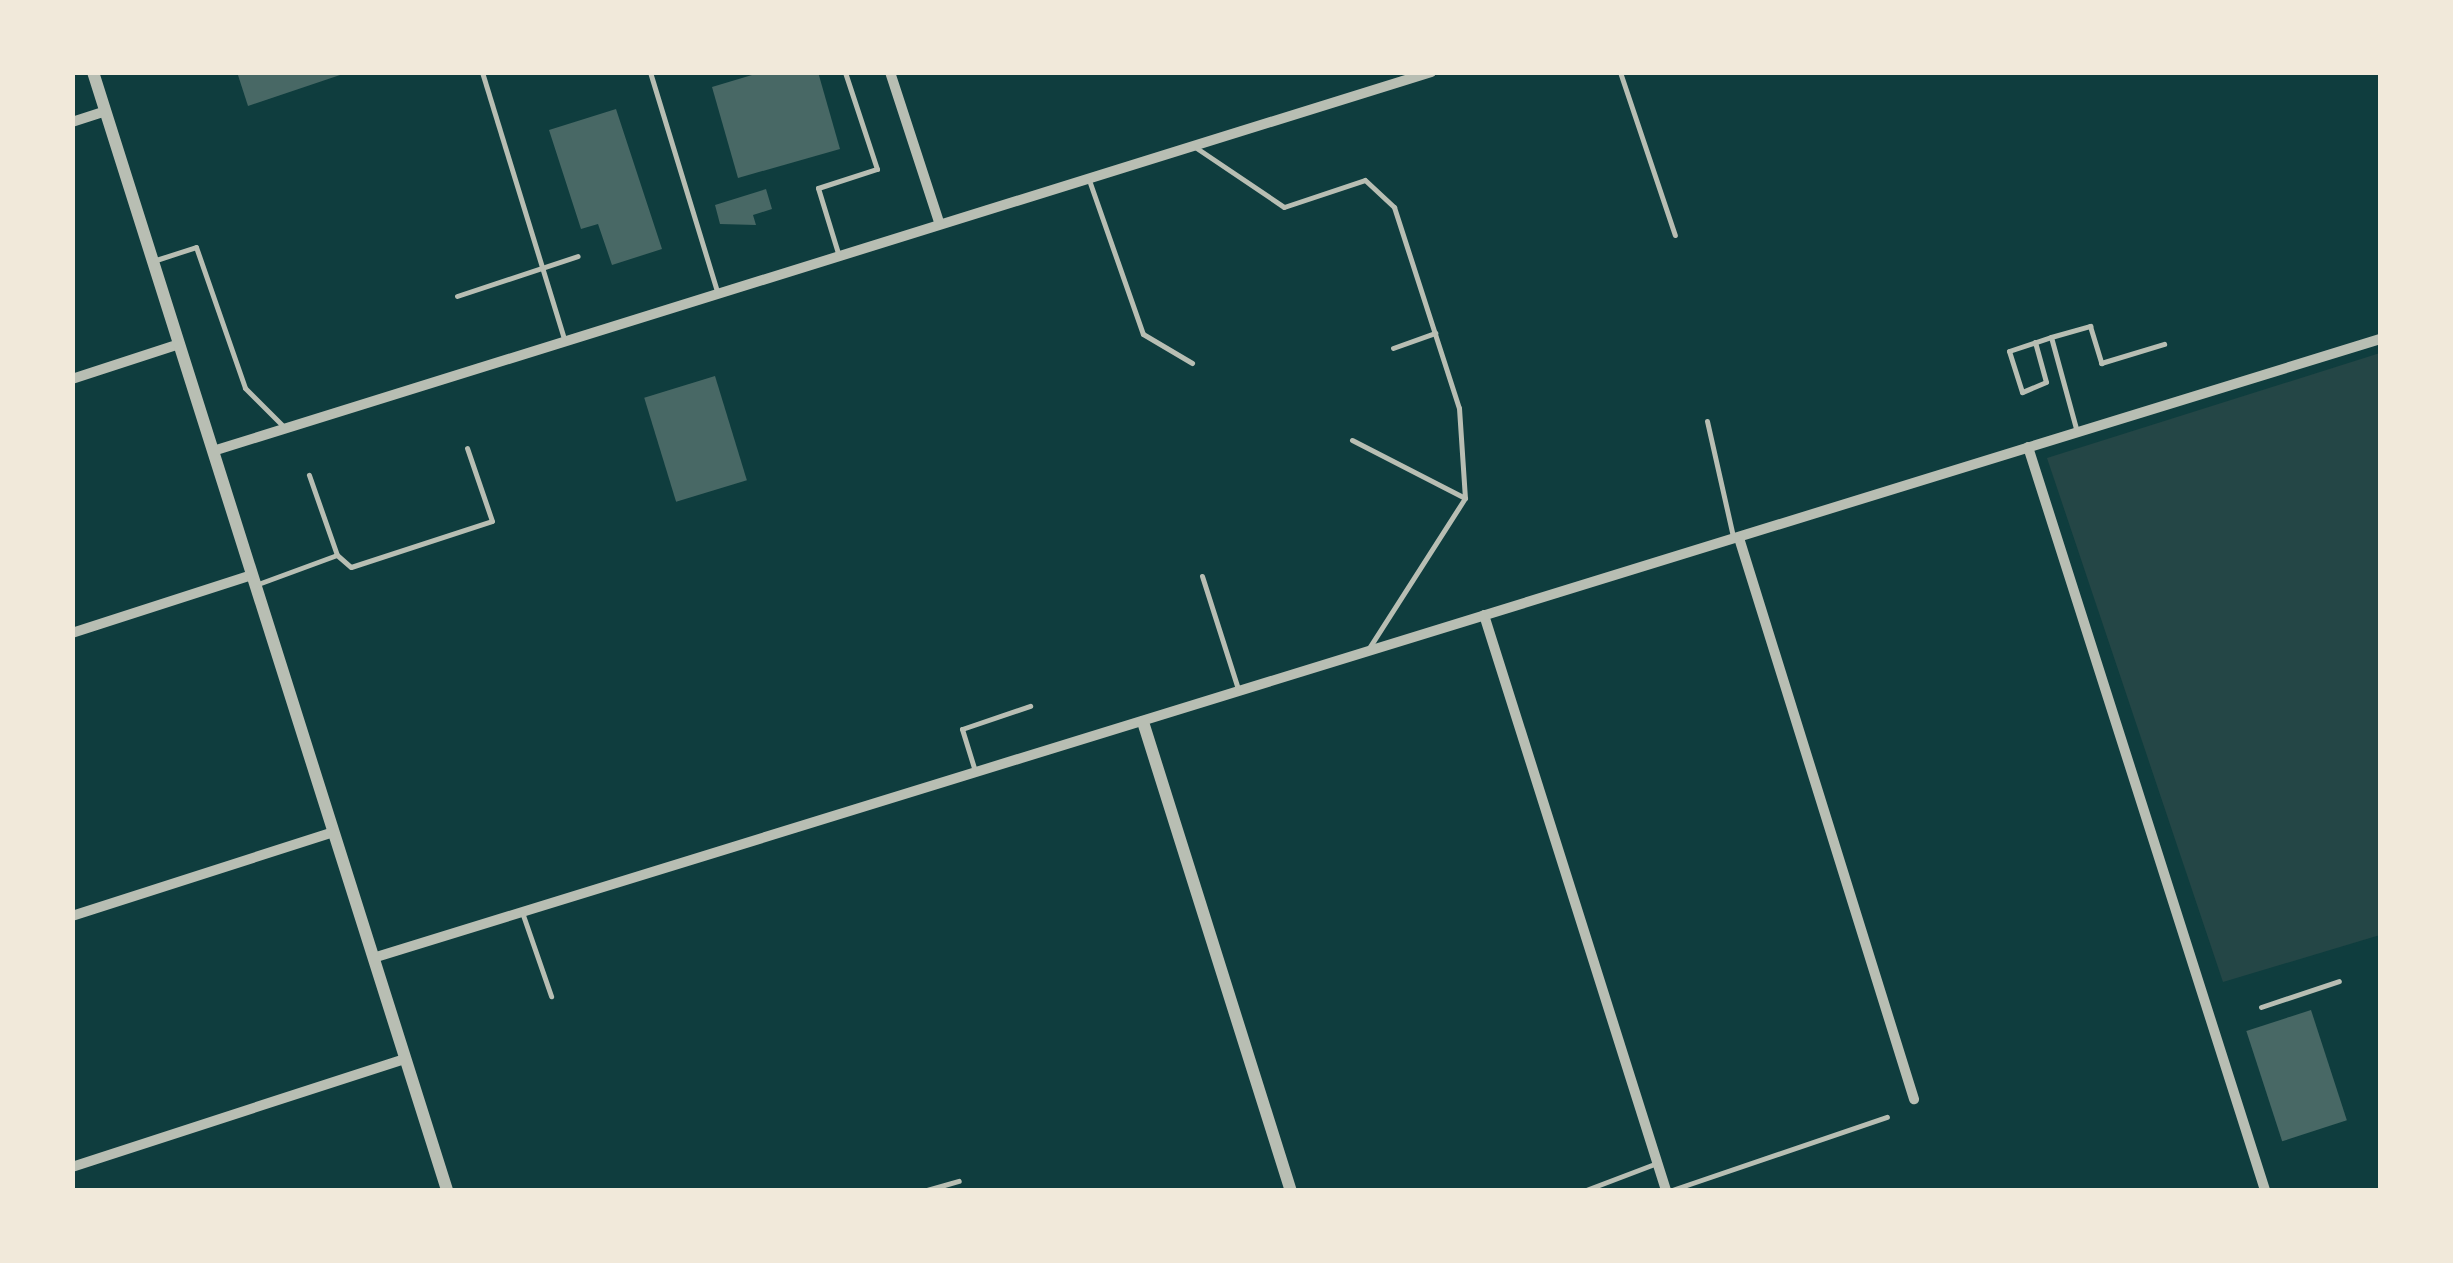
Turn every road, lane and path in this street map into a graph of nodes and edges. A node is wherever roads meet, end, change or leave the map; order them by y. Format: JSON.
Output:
{"nodes":[{"id":1,"x":92,"y":72,"type":"edge"},
{"id":2,"x":482,"y":72,"type":"edge"},
{"id":3,"x":650,"y":72,"type":"edge"},
{"id":4,"x":845,"y":72,"type":"edge"},
{"id":5,"x":890,"y":72,"type":"edge"},
{"id":6,"x":1431,"y":72,"type":"edge"},
{"id":7,"x":1620,"y":72,"type":"edge"},
{"id":8,"x":105,"y":111,"type":"junction"},
{"id":9,"x":72,"y":122,"type":"edge"},
{"id":10,"x":1193,"y":146,"type":"junction"},
{"id":11,"x":1088,"y":177,"type":"junction"},
{"id":12,"x":939,"y":222,"type":"junction"},
{"id":13,"x":1675,"y":235,"type":"dead end"},
{"id":14,"x":838,"y":252,"type":"junction"},
{"id":15,"x":578,"y":256,"type":"dead end"},
{"id":16,"x":153,"y":260,"type":"junction"},
{"id":17,"x":542,"y":268,"type":"junction"},
{"id":18,"x":718,"y":290,"type":"junction"},
{"id":19,"x":457,"y":296,"type":"dead end"},
{"id":20,"x":1435,"y":334,"type":"junction"},
{"id":21,"x":2051,"y":337,"type":"junction"},
{"id":22,"x":564,"y":339,"type":"junction"},
{"id":23,"x":2380,"y":339,"type":"edge"},
{"id":24,"x":2035,"y":342,"type":"junction"},
{"id":25,"x":179,"y":344,"type":"junction"},
{"id":26,"x":2164,"y":344,"type":"dead end"},
{"id":27,"x":1393,"y":348,"type":"dead end"},
{"id":28,"x":1192,"y":362,"type":"dead end"},
{"id":29,"x":72,"y":378,"type":"edge"},
{"id":30,"x":1707,"y":421,"type":"dead end"},
{"id":31,"x":284,"y":428,"type":"junction"},
{"id":32,"x":2077,"y":432,"type":"junction"},
{"id":33,"x":1352,"y":440,"type":"dead end"},
{"id":34,"x":2028,"y":447,"type":"junction"},
{"id":35,"x":467,"y":448,"type":"dead end"},
{"id":36,"x":213,"y":452,"type":"junction"},
{"id":37,"x":309,"y":475,"type":"dead end"},
{"id":38,"x":1465,"y":498,"type":"junction"},
{"id":39,"x":1736,"y":538,"type":"junction"},
{"id":40,"x":336,"y":555,"type":"junction"},
{"id":41,"x":1202,"y":576,"type":"dead end"},
{"id":42,"x":254,"y":580,"type":"junction"},
{"id":43,"x":1484,"y":615,"type":"junction"},
{"id":44,"x":72,"y":634,"type":"edge"},
{"id":45,"x":1366,"y":651,"type":"junction"},
{"id":46,"x":1239,"y":692,"type":"junction"},
{"id":47,"x":1030,"y":706,"type":"dead end"},
{"id":48,"x":1142,"y":722,"type":"junction"},
{"id":49,"x":975,"y":771,"type":"junction"},
{"id":50,"x":333,"y":832,"type":"junction"},
{"id":51,"x":522,"y":912,"type":"junction"},
{"id":52,"x":72,"y":916,"type":"edge"},
{"id":53,"x":373,"y":958,"type":"junction"},
{"id":54,"x":2339,"y":981,"type":"dead end"},
{"id":55,"x":550,"y":996,"type":"dead end"},
{"id":56,"x":2261,"y":1007,"type":"dead end"},
{"id":57,"x":404,"y":1059,"type":"junction"},
{"id":58,"x":1914,"y":1098,"type":"dead end"},
{"id":59,"x":1887,"y":1117,"type":"dead end"},
{"id":60,"x":1657,"y":1163,"type":"junction"},
{"id":61,"x":72,"y":1168,"type":"edge"},
{"id":62,"x":959,"y":1181,"type":"dead end"},
{"id":63,"x":447,"y":1190,"type":"edge"},
{"id":64,"x":927,"y":1190,"type":"edge"},
{"id":65,"x":1291,"y":1190,"type":"edge"},
{"id":66,"x":1586,"y":1190,"type":"edge"},
{"id":67,"x":1669,"y":1190,"type":"edge"},
{"id":68,"x":2265,"y":1190,"type":"edge"}],
"edges":[{"from":1,"to":8,"type":"street"},
{"from":2,"to":17,"type":"lane"},
{"from":3,"to":18,"type":"lane"},
{"from":4,"to":14,"type":"lane"},
{"from":5,"to":12,"type":"street"},
{"from":6,"to":10,"type":"street"},
{"from":7,"to":13,"type":"lane"},
{"from":8,"to":9,"type":"street"},
{"from":8,"to":16,"type":"street"},
{"from":10,"to":11,"type":"street"},
{"from":10,"to":20,"type":"lane"},
{"from":11,"to":12,"type":"street"},
{"from":11,"to":28,"type":"lane"},
{"from":12,"to":14,"type":"street"},
{"from":14,"to":18,"type":"street"},
{"from":15,"to":17,"type":"lane"},
{"from":16,"to":25,"type":"street"},
{"from":16,"to":31,"type":"lane"},
{"from":17,"to":19,"type":"lane"},
{"from":17,"to":22,"type":"lane"},
{"from":18,"to":22,"type":"street"},
{"from":20,"to":27,"type":"lane"},
{"from":20,"to":38,"type":"lane"},
{"from":21,"to":24,"type":"lane"},
{"from":21,"to":26,"type":"lane"},
{"from":21,"to":32,"type":"lane"},
{"from":22,"to":31,"type":"street"},
{"from":23,"to":32,"type":"street"},
{"from":24,"to":24,"type":"lane"},
{"from":25,"to":29,"type":"street"},
{"from":25,"to":36,"type":"street"},
{"from":30,"to":39,"type":"lane"},
{"from":31,"to":36,"type":"street"},
{"from":32,"to":34,"type":"street"},
{"from":33,"to":38,"type":"lane"},
{"from":34,"to":39,"type":"street"},
{"from":34,"to":68,"type":"street"},
{"from":35,"to":40,"type":"lane"},
{"from":36,"to":42,"type":"street"},
{"from":37,"to":40,"type":"lane"},
{"from":38,"to":45,"type":"lane"},
{"from":39,"to":43,"type":"street"},
{"from":39,"to":58,"type":"street"},
{"from":40,"to":42,"type":"lane"},
{"from":41,"to":46,"type":"lane"},
{"from":42,"to":44,"type":"street"},
{"from":42,"to":50,"type":"street"},
{"from":43,"to":45,"type":"street"},
{"from":43,"to":60,"type":"street"},
{"from":45,"to":46,"type":"street"},
{"from":46,"to":48,"type":"street"},
{"from":47,"to":49,"type":"lane"},
{"from":48,"to":49,"type":"street"},
{"from":48,"to":65,"type":"street"},
{"from":49,"to":51,"type":"street"},
{"from":50,"to":52,"type":"street"},
{"from":50,"to":53,"type":"street"},
{"from":51,"to":53,"type":"street"},
{"from":51,"to":55,"type":"lane"},
{"from":53,"to":57,"type":"street"},
{"from":54,"to":56,"type":"lane"},
{"from":57,"to":61,"type":"street"},
{"from":57,"to":63,"type":"street"},
{"from":59,"to":67,"type":"lane"},
{"from":60,"to":66,"type":"lane"},
{"from":60,"to":67,"type":"street"},
{"from":62,"to":64,"type":"lane"}]}
